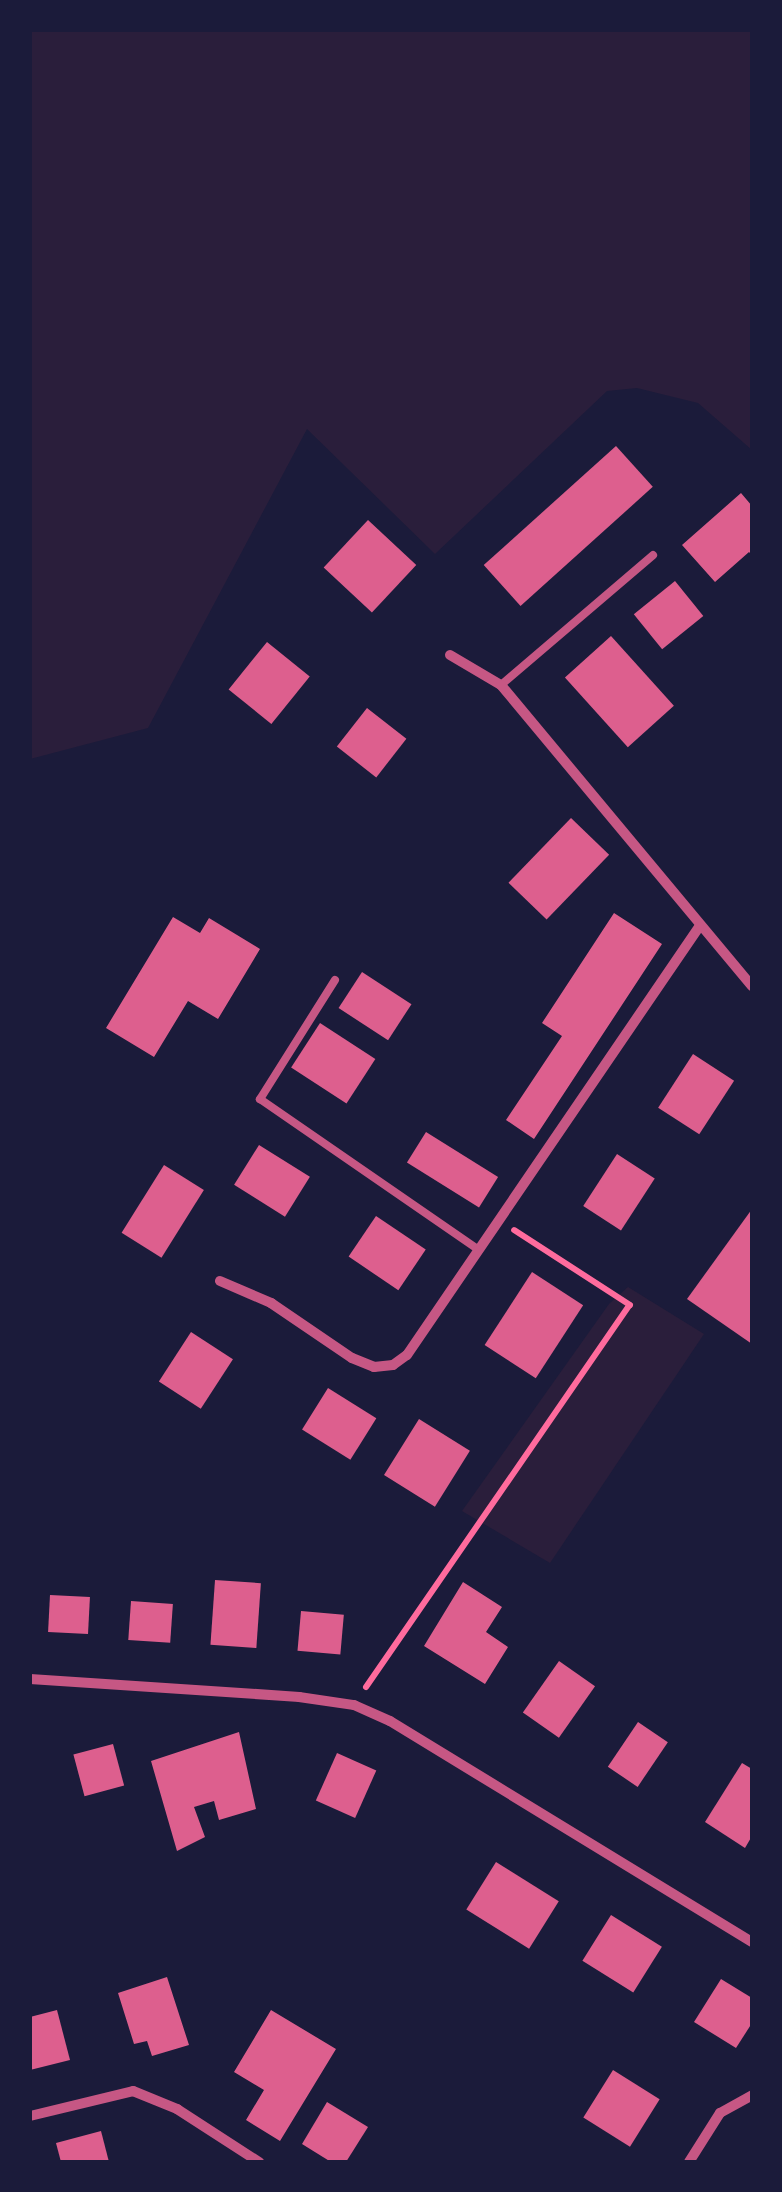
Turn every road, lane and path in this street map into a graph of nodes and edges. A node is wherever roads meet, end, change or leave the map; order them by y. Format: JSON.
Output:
{"nodes":[{"id":1,"x":653,"y":555,"type":"dead end"},
{"id":2,"x":450,"y":655,"type":"dead end"},
{"id":3,"x":501,"y":685,"type":"junction"},
{"id":4,"x":699,"y":927,"type":"junction"},
{"id":5,"x":336,"y":980,"type":"dead end"},
{"id":6,"x":752,"y":986,"type":"edge"},
{"id":7,"x":500,"y":1221,"type":"junction"},
{"id":8,"x":479,"y":1250,"type":"junction"},
{"id":9,"x":220,"y":1281,"type":"dead end"},
{"id":10,"x":30,"y":1679,"type":"edge"},
{"id":11,"x":354,"y":1705,"type":"junction"},
{"id":12,"x":752,"y":1942,"type":"edge"},
{"id":13,"x":752,"y":2095,"type":"edge"},
{"id":14,"x":30,"y":2116,"type":"edge"},
{"id":15,"x":259,"y":2162,"type":"edge"},
{"id":16,"x":689,"y":2162,"type":"edge"}],
"edges":[{"from":1,"to":3,"type":"lane"},
{"from":2,"to":3,"type":"street"},
{"from":3,"to":4,"type":"street"},
{"from":4,"to":6,"type":"street"},
{"from":4,"to":7,"type":"street"},
{"from":5,"to":8,"type":"lane"},
{"from":7,"to":8,"type":"street"},
{"from":7,"to":11,"type":"path"},
{"from":8,"to":9,"type":"street"},
{"from":10,"to":11,"type":"street"},
{"from":11,"to":12,"type":"street"},
{"from":13,"to":16,"type":"street"},
{"from":14,"to":15,"type":"street"}]}
